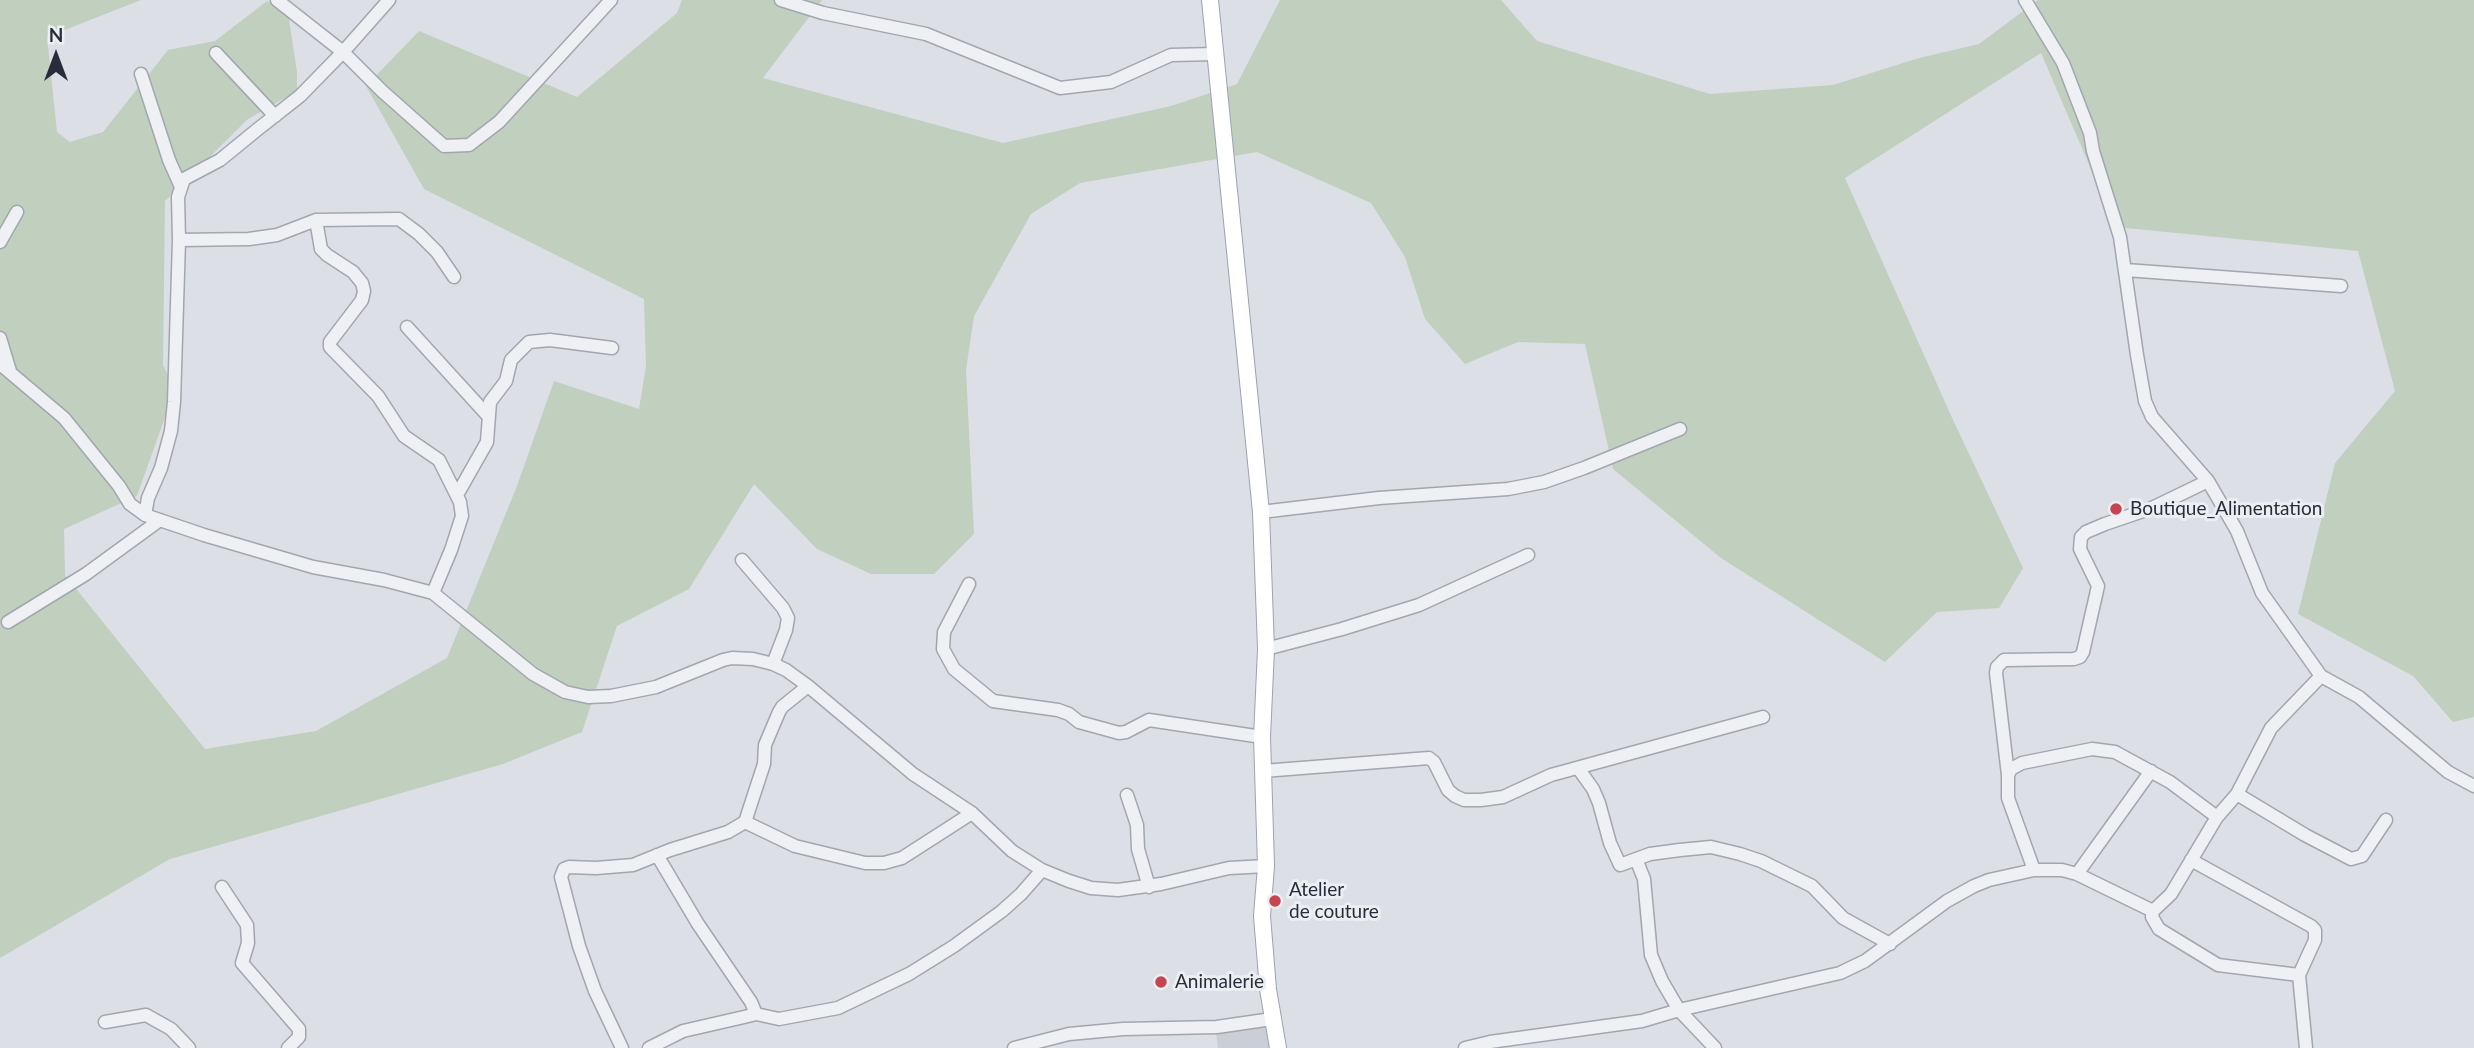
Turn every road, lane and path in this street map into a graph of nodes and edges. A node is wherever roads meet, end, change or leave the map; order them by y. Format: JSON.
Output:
{"nodes":[{"id":1,"x":277,"y":0,"type":"edge"},
{"id":2,"x":389,"y":0,"type":"edge"},
{"id":3,"x":611,"y":0,"type":"edge"},
{"id":4,"x":781,"y":0,"type":"edge"},
{"id":5,"x":1210,"y":0,"type":"edge"},
{"id":6,"x":2025,"y":0,"type":"edge"},
{"id":7,"x":342,"y":52,"type":"junction"},
{"id":8,"x":216,"y":53,"type":"dead end"},
{"id":9,"x":1215,"y":54,"type":"junction"},
{"id":10,"x":141,"y":74,"type":"dead end"},
{"id":11,"x":275,"y":116,"type":"junction"},
{"id":12,"x":181,"y":187,"type":"junction"},
{"id":13,"x":17,"y":212,"type":"dead end"},
{"id":14,"x":316,"y":220,"type":"junction"},
{"id":15,"x":179,"y":240,"type":"junction"},
{"id":16,"x":0,"y":242,"type":"edge"},
{"id":17,"x":2126,"y":270,"type":"junction"},
{"id":18,"x":454,"y":277,"type":"dead end"},
{"id":19,"x":2341,"y":286,"type":"dead end"},
{"id":20,"x":407,"y":327,"type":"dead end"},
{"id":21,"x":0,"y":338,"type":"edge"},
{"id":22,"x":612,"y":348,"type":"dead end"},
{"id":23,"x":0,"y":363,"type":"edge"},
{"id":24,"x":11,"y":375,"type":"junction"},
{"id":25,"x":489,"y":417,"type":"junction"},
{"id":26,"x":1680,"y":429,"type":"dead end"},
{"id":27,"x":2207,"y":481,"type":"junction"},
{"id":28,"x":457,"y":495,"type":"junction"},
{"id":29,"x":1261,"y":512,"type":"junction"},
{"id":30,"x":145,"y":515,"type":"junction"},
{"id":31,"x":160,"y":520,"type":"junction"},
{"id":32,"x":1528,"y":555,"type":"dead end"},
{"id":33,"x":742,"y":560,"type":"dead end"},
{"id":34,"x":969,"y":584,"type":"dead end"},
{"id":35,"x":433,"y":593,"type":"junction"},
{"id":36,"x":8,"y":621,"type":"dead end"},
{"id":37,"x":1265,"y":649,"type":"junction"},
{"id":38,"x":773,"y":664,"type":"junction"},
{"id":39,"x":2321,"y":676,"type":"junction"},
{"id":40,"x":808,"y":686,"type":"junction"},
{"id":41,"x":1763,"y":717,"type":"dead end"},
{"id":42,"x":1262,"y":737,"type":"junction"},
{"id":43,"x":1578,"y":768,"type":"junction"},
{"id":44,"x":1263,"y":771,"type":"junction"},
{"id":45,"x":2151,"y":772,"type":"junction"},
{"id":46,"x":2008,"y":775,"type":"junction"},
{"id":47,"x":2474,"y":786,"type":"edge"},
{"id":48,"x":2236,"y":794,"type":"junction"},
{"id":49,"x":1127,"y":795,"type":"dead end"},
{"id":50,"x":972,"y":813,"type":"junction"},
{"id":51,"x":2217,"y":817,"type":"junction"},
{"id":52,"x":2386,"y":820,"type":"dead end"},
{"id":53,"x":745,"y":822,"type":"junction"},
{"id":54,"x":657,"y":855,"type":"junction"},
{"id":55,"x":1636,"y":859,"type":"junction"},
{"id":56,"x":2191,"y":860,"type":"junction"},
{"id":57,"x":1266,"y":866,"type":"junction"},
{"id":58,"x":1042,"y":870,"type":"junction"},
{"id":59,"x":2034,"y":870,"type":"junction"},
{"id":60,"x":2077,"y":874,"type":"junction"},
{"id":61,"x":222,"y":887,"type":"dead end"},
{"id":62,"x":1149,"y":887,"type":"junction"},
{"id":63,"x":2153,"y":911,"type":"junction"},
{"id":64,"x":1890,"y":944,"type":"junction"},
{"id":65,"x":2299,"y":975,"type":"junction"},
{"id":66,"x":1679,"y":1010,"type":"junction"},
{"id":67,"x":756,"y":1014,"type":"junction"},
{"id":68,"x":1272,"y":1019,"type":"junction"},
{"id":69,"x":105,"y":1022,"type":"dead end"},
{"id":70,"x":189,"y":1048,"type":"edge"},
{"id":71,"x":288,"y":1048,"type":"edge"},
{"id":72,"x":622,"y":1048,"type":"edge"},
{"id":73,"x":649,"y":1048,"type":"edge"},
{"id":74,"x":1014,"y":1048,"type":"edge"},
{"id":75,"x":1278,"y":1048,"type":"edge"},
{"id":76,"x":1465,"y":1048,"type":"edge"},
{"id":77,"x":1715,"y":1048,"type":"edge"},
{"id":78,"x":2306,"y":1048,"type":"edge"}],
"edges":[{"from":1,"to":7,"type":"street"},
{"from":2,"to":7,"type":"street"},
{"from":3,"to":7,"type":"street"},
{"from":4,"to":9,"type":"street"},
{"from":5,"to":9,"type":"main road"},
{"from":6,"to":17,"type":"street"},
{"from":7,"to":11,"type":"street"},
{"from":8,"to":11,"type":"street"},
{"from":9,"to":29,"type":"main road"},
{"from":10,"to":12,"type":"street"},
{"from":11,"to":12,"type":"street"},
{"from":12,"to":15,"type":"street"},
{"from":13,"to":16,"type":"street"},
{"from":14,"to":15,"type":"street"},
{"from":14,"to":18,"type":"street"},
{"from":14,"to":28,"type":"street"},
{"from":15,"to":30,"type":"street"},
{"from":17,"to":19,"type":"street"},
{"from":17,"to":27,"type":"street"},
{"from":20,"to":25,"type":"street"},
{"from":21,"to":24,"type":"street"},
{"from":22,"to":25,"type":"street"},
{"from":23,"to":24,"type":"street"},
{"from":24,"to":30,"type":"street"},
{"from":25,"to":28,"type":"street"},
{"from":26,"to":29,"type":"street"},
{"from":27,"to":39,"type":"street"},
{"from":27,"to":46,"type":"street"},
{"from":28,"to":35,"type":"street"},
{"from":29,"to":37,"type":"main road"},
{"from":30,"to":31,"type":"street"},
{"from":31,"to":35,"type":"street"},
{"from":31,"to":36,"type":"street"},
{"from":32,"to":37,"type":"street"},
{"from":33,"to":38,"type":"street"},
{"from":34,"to":42,"type":"street"},
{"from":35,"to":38,"type":"street"},
{"from":37,"to":42,"type":"main road"},
{"from":38,"to":40,"type":"street"},
{"from":39,"to":47,"type":"street"},
{"from":39,"to":48,"type":"street"},
{"from":40,"to":50,"type":"street"},
{"from":40,"to":53,"type":"street"},
{"from":41,"to":43,"type":"street"},
{"from":42,"to":44,"type":"main road"},
{"from":43,"to":44,"type":"street"},
{"from":43,"to":55,"type":"street"},
{"from":44,"to":57,"type":"main road"},
{"from":45,"to":46,"type":"street"},
{"from":45,"to":51,"type":"street"},
{"from":45,"to":60,"type":"street"},
{"from":46,"to":59,"type":"street"},
{"from":48,"to":51,"type":"street"},
{"from":48,"to":52,"type":"street"},
{"from":49,"to":62,"type":"street"},
{"from":50,"to":53,"type":"street"},
{"from":50,"to":58,"type":"street"},
{"from":51,"to":56,"type":"street"},
{"from":53,"to":54,"type":"street"},
{"from":54,"to":67,"type":"street"},
{"from":54,"to":72,"type":"street"},
{"from":55,"to":64,"type":"street"},
{"from":55,"to":66,"type":"street"},
{"from":56,"to":63,"type":"street"},
{"from":56,"to":65,"type":"street"},
{"from":57,"to":62,"type":"street"},
{"from":57,"to":68,"type":"main road"},
{"from":58,"to":62,"type":"street"},
{"from":58,"to":67,"type":"street"},
{"from":59,"to":60,"type":"street"},
{"from":59,"to":64,"type":"street"},
{"from":60,"to":63,"type":"street"},
{"from":61,"to":71,"type":"street"},
{"from":63,"to":65,"type":"street"},
{"from":64,"to":66,"type":"street"},
{"from":65,"to":78,"type":"street"},
{"from":66,"to":76,"type":"street"},
{"from":66,"to":77,"type":"street"},
{"from":67,"to":73,"type":"street"},
{"from":68,"to":74,"type":"street"},
{"from":68,"to":75,"type":"main road"},
{"from":69,"to":70,"type":"street"}]}
